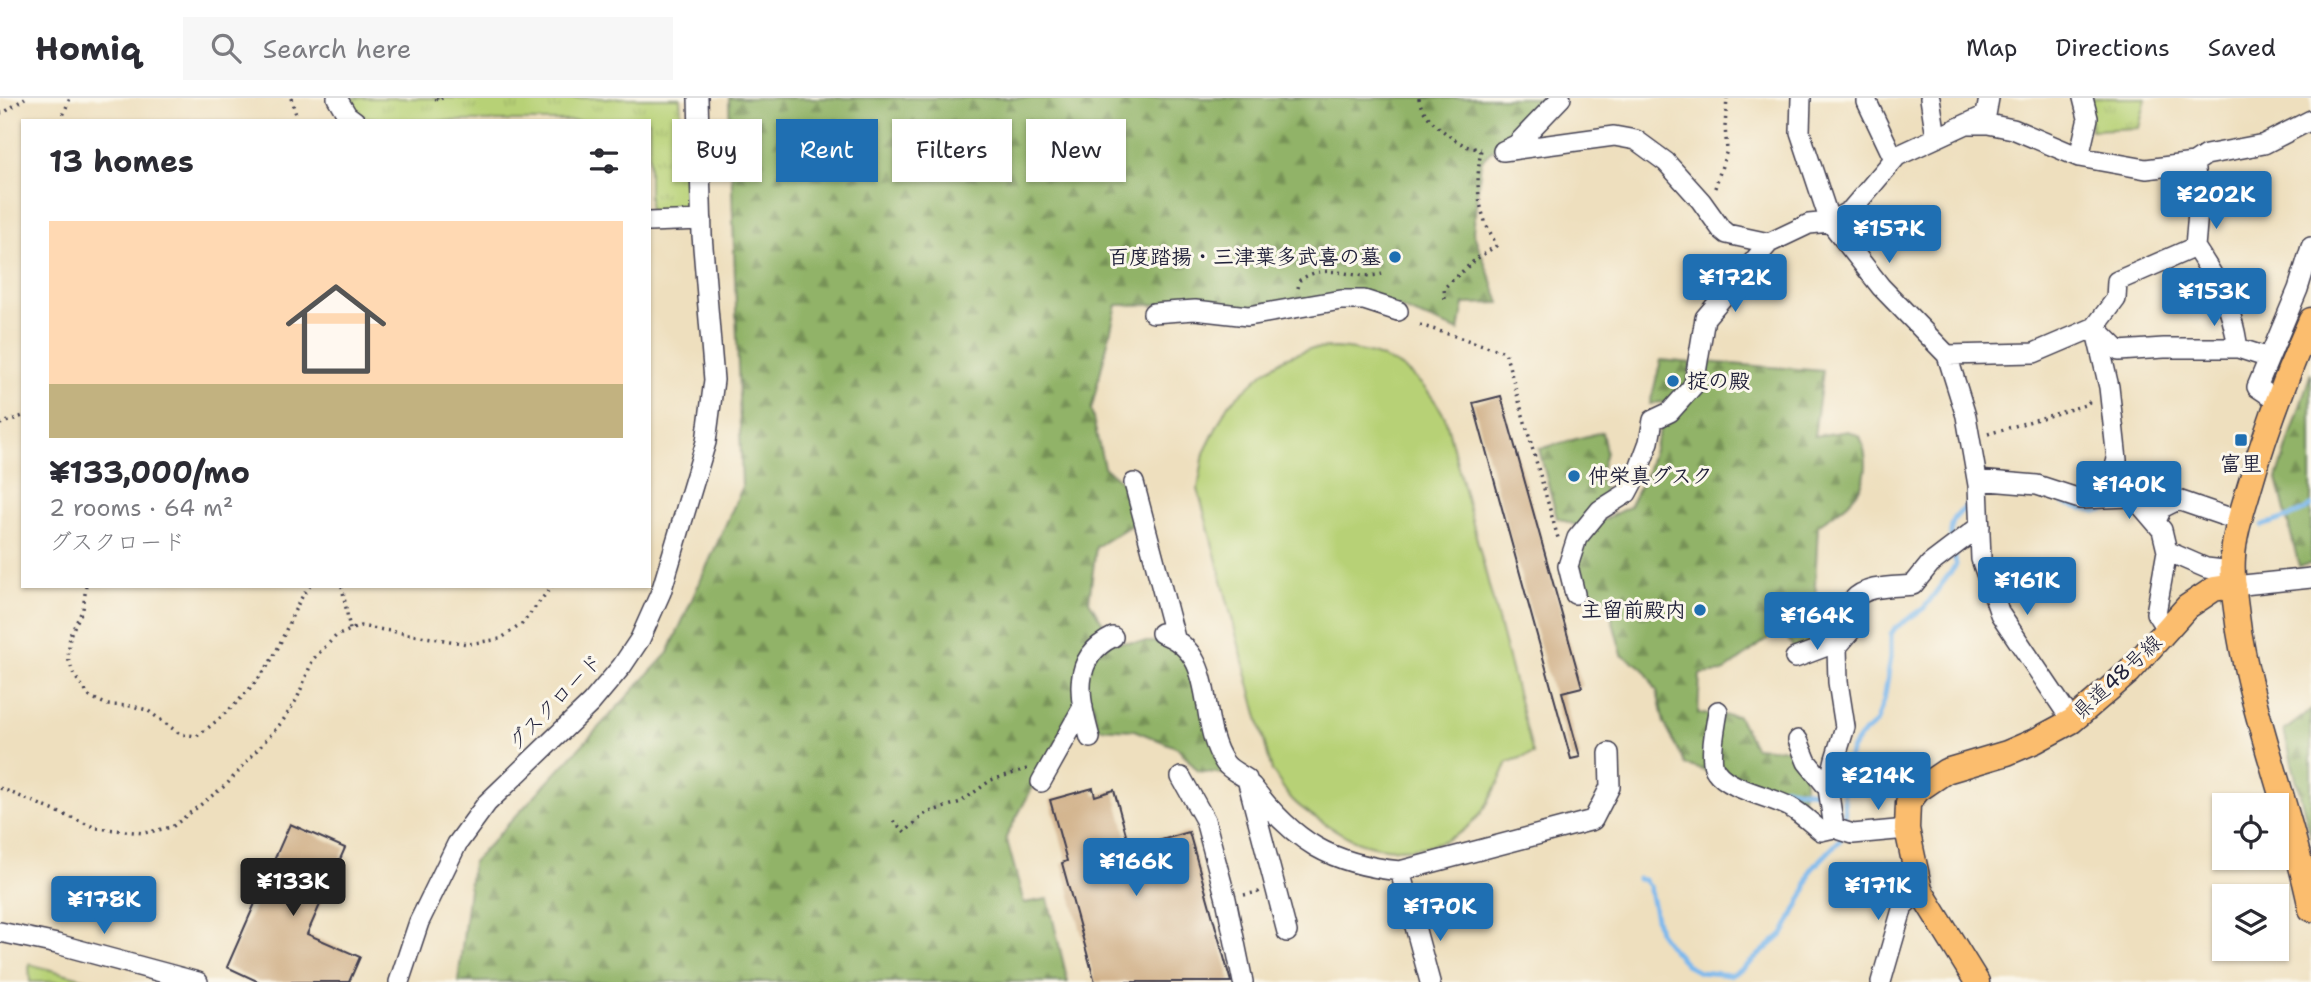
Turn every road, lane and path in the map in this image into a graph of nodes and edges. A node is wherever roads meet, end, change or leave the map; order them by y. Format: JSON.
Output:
{"nodes":[{"id":1,"x":25,"y":98,"type":"edge"},
{"id":2,"x":70,"y":98,"type":"edge"},
{"id":3,"x":291,"y":98,"type":"edge"},
{"id":4,"x":337,"y":98,"type":"edge"},
{"id":5,"x":436,"y":98,"type":"edge"},
{"id":6,"x":442,"y":98,"type":"edge"},
{"id":7,"x":698,"y":98,"type":"edge"},
{"id":8,"x":1419,"y":98,"type":"edge"},
{"id":9,"x":1561,"y":98,"type":"edge"},
{"id":10,"x":1727,"y":98,"type":"edge"},
{"id":11,"x":1801,"y":98,"type":"edge"},
{"id":12,"x":1867,"y":98,"type":"edge"},
{"id":13,"x":1930,"y":98,"type":"edge"},
{"id":14,"x":1989,"y":98,"type":"edge"},
{"id":15,"x":2083,"y":98,"type":"edge"},
{"id":16,"x":0,"y":113,"type":"edge"},
{"id":17,"x":62,"y":119,"type":"edge"},
{"id":18,"x":297,"y":119,"type":"edge"},
{"id":19,"x":352,"y":119,"type":"edge"},
{"id":20,"x":2311,"y":120,"type":"edge"},
{"id":21,"x":1965,"y":124,"type":"junction"},
{"id":22,"x":1936,"y":137,"type":"junction"},
{"id":23,"x":1481,"y":149,"type":"junction"},
{"id":24,"x":1503,"y":151,"type":"junction"},
{"id":25,"x":2079,"y":157,"type":"junction"},
{"id":26,"x":1894,"y":159,"type":"junction"},
{"id":27,"x":2194,"y":163,"type":"junction"},
{"id":28,"x":1700,"y":201,"type":"junction"},
{"id":29,"x":702,"y":220,"type":"junction"},
{"id":30,"x":651,"y":222,"type":"edge"},
{"id":31,"x":1830,"y":222,"type":"junction"},
{"id":32,"x":1769,"y":243,"type":"junction"},
{"id":33,"x":2195,"y":247,"type":"junction"},
{"id":34,"x":2311,"y":247,"type":"edge"},
{"id":35,"x":1445,"y":299,"type":"dead end"},
{"id":36,"x":1398,"y":311,"type":"dead end"},
{"id":37,"x":1153,"y":313,"type":"dead end"},
{"id":38,"x":1420,"y":325,"type":"dead end"},
{"id":39,"x":2095,"y":327,"type":"junction"},
{"id":40,"x":2308,"y":331,"type":"edge"},
{"id":41,"x":2238,"y":348,"type":"junction"},
{"id":42,"x":1947,"y":355,"type":"junction"},
{"id":43,"x":2269,"y":358,"type":"junction"},
{"id":44,"x":2109,"y":387,"type":"junction"},
{"id":45,"x":2278,"y":401,"type":"junction"},
{"id":46,"x":21,"y":417,"type":"edge"},
{"id":47,"x":0,"y":424,"type":"edge"},
{"id":48,"x":1970,"y":440,"type":"junction"},
{"id":49,"x":1134,"y":483,"type":"dead end"},
{"id":50,"x":1977,"y":483,"type":"junction"},
{"id":51,"x":2104,"y":498,"type":"junction"},
{"id":52,"x":1979,"y":519,"type":"junction"},
{"id":53,"x":2239,"y":521,"type":"junction"},
{"id":54,"x":2159,"y":525,"type":"junction"},
{"id":55,"x":2166,"y":550,"type":"junction"},
{"id":56,"x":1568,"y":566,"type":"junction"},
{"id":57,"x":2311,"y":578,"type":"edge"},
{"id":58,"x":2233,"y":579,"type":"junction"},
{"id":59,"x":86,"y":588,"type":"edge"},
{"id":60,"x":308,"y":588,"type":"edge"},
{"id":61,"x":342,"y":588,"type":"edge"},
{"id":62,"x":550,"y":588,"type":"edge"},
{"id":63,"x":1575,"y":594,"type":"dead end"},
{"id":64,"x":350,"y":630,"type":"junction"},
{"id":65,"x":2167,"y":630,"type":"junction"},
{"id":66,"x":1113,"y":637,"type":"dead end"},
{"id":67,"x":1836,"y":647,"type":"junction"},
{"id":68,"x":1795,"y":658,"type":"dead end"},
{"id":69,"x":1083,"y":707,"type":"junction"},
{"id":70,"x":1717,"y":711,"type":"dead end"},
{"id":71,"x":2072,"y":721,"type":"junction"},
{"id":72,"x":1090,"y":738,"type":"dead end"},
{"id":73,"x":1798,"y":740,"type":"dead end"},
{"id":74,"x":1609,"y":753,"type":"dead end"},
{"id":75,"x":1181,"y":777,"type":"dead end"},
{"id":76,"x":1043,"y":779,"type":"joint"},
{"id":77,"x":1247,"y":779,"type":"junction"},
{"id":78,"x":0,"y":788,"type":"edge"},
{"id":79,"x":1828,"y":788,"type":"junction"},
{"id":80,"x":893,"y":821,"type":"dead end"},
{"id":81,"x":1906,"y":829,"type":"junction"},
{"id":82,"x":1841,"y":830,"type":"junction"},
{"id":83,"x":1401,"y":871,"type":"junction"},
{"id":84,"x":1920,"y":890,"type":"junction"},
{"id":85,"x":1226,"y":899,"type":"junction"},
{"id":86,"x":1262,"y":903,"type":"dead end"},
{"id":87,"x":2311,"y":909,"type":"edge"},
{"id":88,"x":0,"y":932,"type":"edge"},
{"id":89,"x":1287,"y":932,"type":"dead end"},
{"id":90,"x":198,"y":982,"type":"edge"},
{"id":91,"x":399,"y":982,"type":"edge"},
{"id":92,"x":1243,"y":982,"type":"edge"},
{"id":93,"x":1430,"y":982,"type":"edge"},
{"id":94,"x":1881,"y":982,"type":"edge"},
{"id":95,"x":1977,"y":982,"type":"edge"}],
"edges":[{"from":1,"to":16,"type":"path"},
{"from":2,"to":17,"type":"path"},
{"from":3,"to":18,"type":"path"},
{"from":4,"to":19,"type":"street"},
{"from":5,"to":6,"type":"path"},
{"from":7,"to":29,"type":"street","name":"グスクロード"},
{"from":8,"to":23,"type":"path"},
{"from":9,"to":24,"type":"street"},
{"from":10,"to":28,"type":"path"},
{"from":11,"to":31,"type":"street"},
{"from":12,"to":26,"type":"street"},
{"from":13,"to":22,"type":"street"},
{"from":14,"to":21,"type":"street"},
{"from":15,"to":25,"type":"street"},
{"from":20,"to":27,"type":"street"},
{"from":21,"to":22,"type":"street"},
{"from":21,"to":25,"type":"street"},
{"from":22,"to":26,"type":"street"},
{"from":23,"to":24,"type":"path"},
{"from":23,"to":35,"type":"path"},
{"from":24,"to":28,"type":"street"},
{"from":25,"to":27,"type":"street"},
{"from":26,"to":31,"type":"street"},
{"from":27,"to":33,"type":"street"},
{"from":28,"to":32,"type":"street"},
{"from":29,"to":30,"type":"street"},
{"from":29,"to":91,"type":"street","name":"グスクロード"},
{"from":31,"to":32,"type":"street"},
{"from":31,"to":42,"type":"street"},
{"from":32,"to":56,"type":"street"},
{"from":33,"to":39,"type":"street"},
{"from":33,"to":41,"type":"street"},
{"from":34,"to":43,"type":"street"},
{"from":36,"to":37,"type":"street"},
{"from":38,"to":56,"type":"path"},
{"from":39,"to":41,"type":"street"},
{"from":39,"to":42,"type":"street"},
{"from":39,"to":44,"type":"street"},
{"from":40,"to":45,"type":"main road"},
{"from":41,"to":43,"type":"street"},
{"from":42,"to":48,"type":"street"},
{"from":43,"to":45,"type":"street"},
{"from":44,"to":48,"type":"path"},
{"from":44,"to":51,"type":"street"},
{"from":45,"to":53,"type":"main road"},
{"from":46,"to":47,"type":"path"},
{"from":48,"to":50,"type":"street"},
{"from":49,"to":77,"type":"street"},
{"from":50,"to":51,"type":"street"},
{"from":50,"to":52,"type":"street"},
{"from":51,"to":54,"type":"street"},
{"from":52,"to":67,"type":"street"},
{"from":52,"to":71,"type":"street"},
{"from":53,"to":54,"type":"street"},
{"from":53,"to":58,"type":"main road"},
{"from":54,"to":55,"type":"street"},
{"from":55,"to":58,"type":"street"},
{"from":55,"to":65,"type":"street"},
{"from":56,"to":63,"type":"street"},
{"from":57,"to":58,"type":"street"},
{"from":58,"to":65,"type":"main road","name":"県道48号線"},
{"from":58,"to":87,"type":"main road"},
{"from":59,"to":60,"type":"path"},
{"from":61,"to":64,"type":"path"},
{"from":62,"to":64,"type":"path"},
{"from":64,"to":78,"type":"path"},
{"from":65,"to":71,"type":"main road","name":"県道48号線"},
{"from":66,"to":69,"type":"street"},
{"from":67,"to":68,"type":"street"},
{"from":67,"to":79,"type":"street"},
{"from":69,"to":72,"type":"street"},
{"from":69,"to":76,"type":"street"},
{"from":70,"to":82,"type":"street"},
{"from":71,"to":81,"type":"main road","name":"県道48号線"},
{"from":73,"to":79,"type":"street"},
{"from":74,"to":83,"type":"street"},
{"from":75,"to":85,"type":"street"},
{"from":76,"to":80,"type":"path"},
{"from":77,"to":83,"type":"street"},
{"from":77,"to":89,"type":"street"},
{"from":79,"to":82,"type":"street"},
{"from":81,"to":82,"type":"street"},
{"from":81,"to":84,"type":"main road","name":"県道48号線"},
{"from":83,"to":93,"type":"street"},
{"from":84,"to":94,"type":"street"},
{"from":84,"to":95,"type":"main road","name":"県道48号線"},
{"from":85,"to":86,"type":"path"},
{"from":85,"to":92,"type":"street"},
{"from":88,"to":90,"type":"street"}]}
